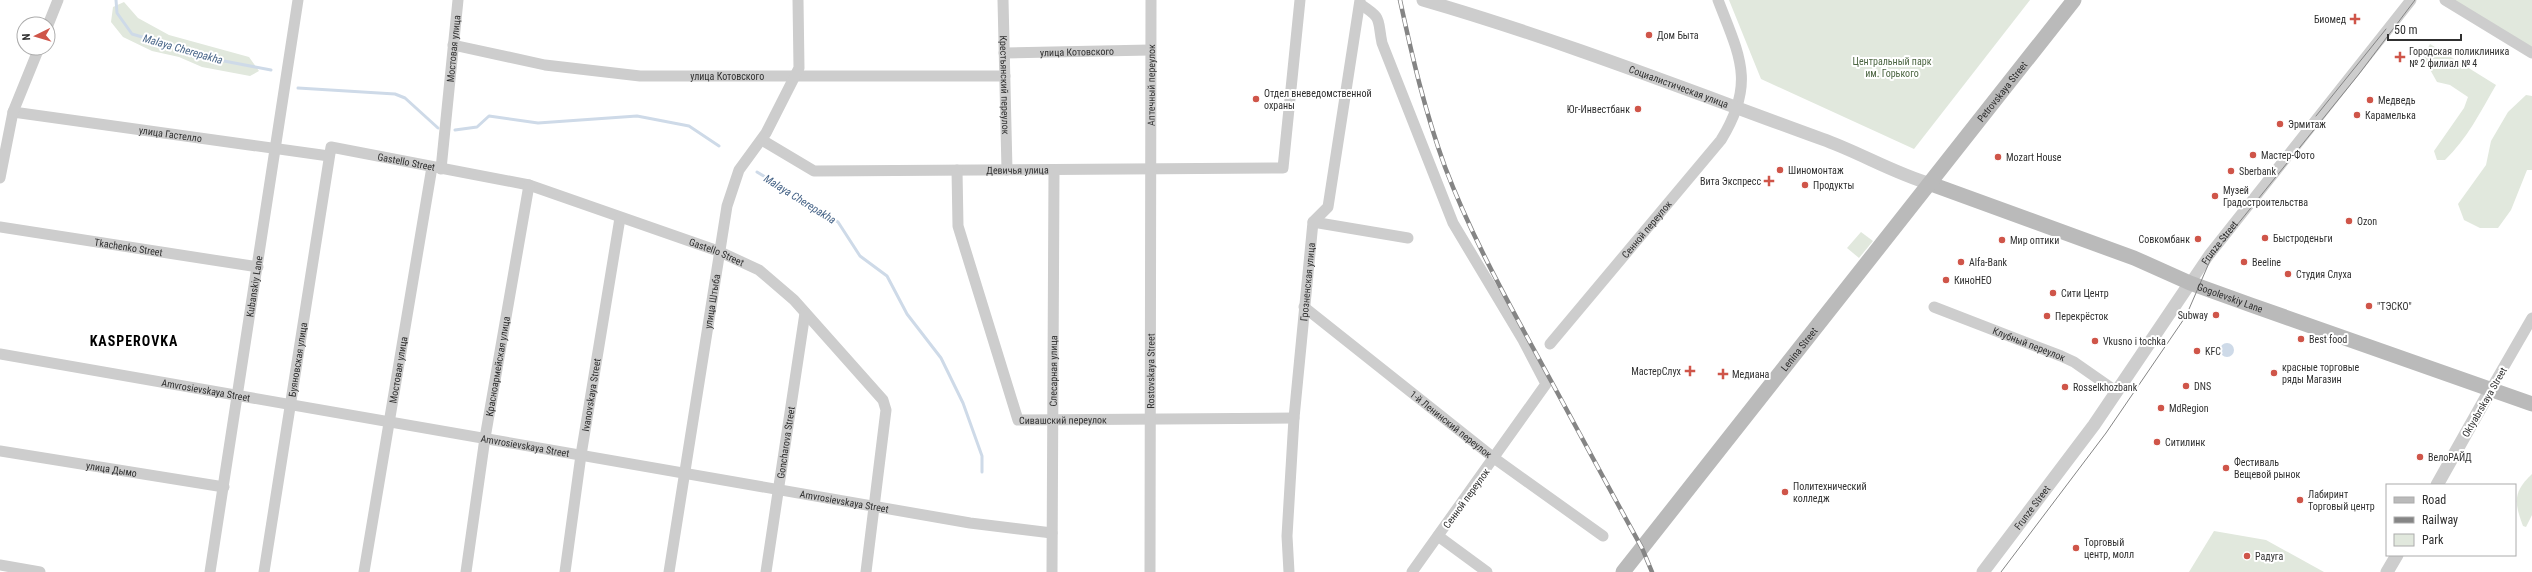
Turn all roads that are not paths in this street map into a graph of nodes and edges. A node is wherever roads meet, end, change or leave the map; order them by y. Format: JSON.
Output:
{"nodes":[{"id":1,"x":58,"y":0,"type":"edge"},
{"id":2,"x":298,"y":0,"type":"edge"},
{"id":3,"x":458,"y":0,"type":"edge"},
{"id":4,"x":798,"y":0,"type":"edge"},
{"id":5,"x":1003,"y":0,"type":"edge"},
{"id":6,"x":1151,"y":0,"type":"edge"},
{"id":7,"x":1300,"y":0,"type":"edge"},
{"id":8,"x":1718,"y":0,"type":"edge"},
{"id":9,"x":2074,"y":0,"type":"edge"},
{"id":10,"x":2411,"y":0,"type":"edge"},
{"id":11,"x":2445,"y":0,"type":"edge"},
{"id":12,"x":1426,"y":1,"type":"edge"},
{"id":13,"x":1360,"y":2,"type":"edge"},
{"id":14,"x":52,"y":16,"type":"edge"},
{"id":15,"x":453,"y":45,"type":"junction"},
{"id":16,"x":1150,"y":50,"type":"junction"},
{"id":17,"x":1004,"y":53,"type":"junction"},
{"id":18,"x":2532,"y":53,"type":"edge"},
{"id":19,"x":36,"y":56,"type":"edge"},
{"id":20,"x":795,"y":76,"type":"junction"},
{"id":21,"x":1005,"y":76,"type":"junction"},
{"id":22,"x":1737,"y":109,"type":"junction"},
{"id":23,"x":13,"y":112,"type":"junction"},
{"id":24,"x":4,"y":130,"type":"edge"},
{"id":25,"x":762,"y":140,"type":"junction"},
{"id":26,"x":276,"y":148,"type":"junction"},
{"id":27,"x":330,"y":152,"type":"junction"},
{"id":28,"x":437,"y":168,"type":"junction"},
{"id":29,"x":1150,"y":169,"type":"junction"},
{"id":30,"x":957,"y":170,"type":"junction"},
{"id":31,"x":1007,"y":170,"type":"junction"},
{"id":32,"x":1054,"y":170,"type":"junction"},
{"id":33,"x":0,"y":178,"type":"edge"},
{"id":34,"x":1930,"y":184,"type":"junction"},
{"id":35,"x":529,"y":185,"type":"junction"},
{"id":36,"x":620,"y":218,"type":"junction"},
{"id":37,"x":1313,"y":222,"type":"junction"},
{"id":38,"x":0,"y":227,"type":"edge"},
{"id":39,"x":1408,"y":238,"type":"dead end"},
{"id":40,"x":718,"y":251,"type":"junction"},
{"id":41,"x":258,"y":267,"type":"junction"},
{"id":42,"x":2190,"y":283,"type":"junction"},
{"id":43,"x":1304,"y":307,"type":"junction"},
{"id":44,"x":1934,"y":307,"type":"dead end"},
{"id":45,"x":805,"y":313,"type":"junction"},
{"id":46,"x":2532,"y":318,"type":"edge"},
{"id":47,"x":1550,"y":344,"type":"dead end"},
{"id":48,"x":0,"y":354,"type":"edge"},
{"id":49,"x":2491,"y":389,"type":"junction"},
{"id":50,"x":2117,"y":392,"type":"junction"},
{"id":51,"x":238,"y":396,"type":"junction"},
{"id":52,"x":290,"y":404,"type":"junction"},
{"id":53,"x":2532,"y":404,"type":"edge"},
{"id":54,"x":1294,"y":418,"type":"junction"},
{"id":55,"x":1148,"y":419,"type":"junction"},
{"id":56,"x":1052,"y":420,"type":"junction"},
{"id":57,"x":389,"y":421,"type":"junction"},
{"id":58,"x":485,"y":438,"type":"junction"},
{"id":59,"x":0,"y":451,"type":"edge"},
{"id":60,"x":582,"y":455,"type":"junction"},
{"id":61,"x":1494,"y":458,"type":"junction"},
{"id":62,"x":684,"y":473,"type":"junction"},
{"id":63,"x":2438,"y":484,"type":"edge"},
{"id":64,"x":224,"y":487,"type":"junction"},
{"id":65,"x":779,"y":489,"type":"junction"},
{"id":66,"x":874,"y":506,"type":"junction"},
{"id":67,"x":1052,"y":533,"type":"junction"},
{"id":68,"x":1438,"y":536,"type":"junction"},
{"id":69,"x":1602,"y":536,"type":"dead end"},
{"id":70,"x":2396,"y":556,"type":"edge"},
{"id":71,"x":0,"y":565,"type":"edge"},
{"id":72,"x":40,"y":572,"type":"edge"},
{"id":73,"x":210,"y":572,"type":"edge"},
{"id":74,"x":264,"y":572,"type":"edge"},
{"id":75,"x":364,"y":572,"type":"edge"},
{"id":76,"x":466,"y":572,"type":"edge"},
{"id":77,"x":565,"y":572,"type":"edge"},
{"id":78,"x":669,"y":572,"type":"edge"},
{"id":79,"x":766,"y":572,"type":"edge"},
{"id":80,"x":866,"y":572,"type":"edge"},
{"id":81,"x":1052,"y":572,"type":"edge"},
{"id":82,"x":1150,"y":572,"type":"edge"},
{"id":83,"x":1289,"y":572,"type":"edge"},
{"id":84,"x":1412,"y":572,"type":"edge"},
{"id":85,"x":1487,"y":572,"type":"edge"},
{"id":86,"x":1623,"y":572,"type":"edge"},
{"id":87,"x":1983,"y":572,"type":"edge"},
{"id":88,"x":2387,"y":572,"type":"edge"}],
"edges":[{"from":1,"to":14,"type":"street"},
{"from":2,"to":26,"type":"street","name":"Kubanskiy Lane"},
{"from":3,"to":15,"type":"street","name":"Мостовая улица"},
{"from":4,"to":20,"type":"street","name":"улица Штыба"},
{"from":5,"to":17,"type":"street","name":"Крестьянский переулок"},
{"from":6,"to":16,"type":"street","name":"Аптечный переулок"},
{"from":7,"to":29,"type":"street","name":"Девичья улица"},
{"from":8,"to":22,"type":"street","name":"Сенной переулок"},
{"from":9,"to":34,"type":"main road","name":"Petrovskaya Street"},
{"from":10,"to":42,"type":"street","name":"Frunze Street"},
{"from":11,"to":18,"type":"street"},
{"from":12,"to":22,"type":"street","name":"Социалистическая улица"},
{"from":13,"to":37,"type":"street"},
{"from":13,"to":61,"type":"street","name":"Сенной переулок"},
{"from":15,"to":20,"type":"street","name":"улица Котовского"},
{"from":15,"to":28,"type":"street","name":"Мостовая улица"},
{"from":16,"to":17,"type":"street","name":"улица Котовского"},
{"from":16,"to":29,"type":"street","name":"Аптечный переулок"},
{"from":17,"to":21,"type":"street","name":"Крестьянский переулок"},
{"from":19,"to":23,"type":"street"},
{"from":20,"to":21,"type":"street","name":"улица Котовского"},
{"from":20,"to":25,"type":"street","name":"улица Штыба"},
{"from":21,"to":31,"type":"street","name":"Крестьянский переулок"},
{"from":22,"to":34,"type":"street","name":"Социалистическая улица"},
{"from":22,"to":47,"type":"street","name":"Сенной переулок"},
{"from":23,"to":24,"type":"street"},
{"from":23,"to":26,"type":"street","name":"улица Гастелло"},
{"from":24,"to":33,"type":"street"},
{"from":25,"to":30,"type":"street","name":"Девичья улица"},
{"from":25,"to":40,"type":"street","name":"улица Штыба"},
{"from":26,"to":27,"type":"street","name":"улица Гастелло"},
{"from":26,"to":41,"type":"street","name":"Kubanskiy Lane"},
{"from":27,"to":28,"type":"street","name":"Gastello Street"},
{"from":27,"to":52,"type":"street","name":"Буяновская улица"},
{"from":28,"to":35,"type":"street","name":"Gastello Street"},
{"from":28,"to":57,"type":"street","name":"Мостовая улица"},
{"from":29,"to":32,"type":"street","name":"Девичья улица"},
{"from":29,"to":55,"type":"street","name":"Rostovskaya Street"},
{"from":30,"to":31,"type":"street","name":"Девичья улица"},
{"from":30,"to":56,"type":"street","name":"Сивашский переулок"},
{"from":31,"to":32,"type":"street","name":"Девичья улица"},
{"from":32,"to":56,"type":"street","name":"Слесарная улица"},
{"from":34,"to":42,"type":"main road","name":"Gogolevskiy Lane"},
{"from":34,"to":86,"type":"main road","name":"Lenina Street"},
{"from":35,"to":36,"type":"street","name":"Gastello Street"},
{"from":35,"to":58,"type":"street","name":"Красноармейская улица"},
{"from":36,"to":40,"type":"street","name":"Gastello Street"},
{"from":36,"to":60,"type":"street","name":"Ivanovskaya Street"},
{"from":37,"to":39,"type":"street"},
{"from":37,"to":43,"type":"street","name":"Грозненская улица"},
{"from":38,"to":41,"type":"street","name":"Tkachenko Street"},
{"from":40,"to":45,"type":"street","name":"Gastello Street"},
{"from":40,"to":62,"type":"street","name":"улица Штыба"},
{"from":41,"to":51,"type":"street","name":"Kubanskiy Lane"},
{"from":42,"to":49,"type":"main road","name":"Gogolevskiy Lane"},
{"from":42,"to":50,"type":"street","name":"Frunze Street"},
{"from":43,"to":54,"type":"street","name":"Грозненская улица"},
{"from":43,"to":61,"type":"street","name":"1-й Ленинский переулок"},
{"from":44,"to":50,"type":"street","name":"Клубный переулок"},
{"from":45,"to":65,"type":"street","name":"Goncharova Street"},
{"from":45,"to":66,"type":"street","name":"Gastello Street"},
{"from":46,"to":49,"type":"street","name":"Oktyabrskaya Street"},
{"from":48,"to":51,"type":"street","name":"Amvrosievskaya Street"},
{"from":49,"to":53,"type":"main road","name":"Gogolevskiy Lane"},
{"from":49,"to":63,"type":"street","name":"Oktyabrskaya Street"},
{"from":50,"to":87,"type":"street","name":"Frunze Street"},
{"from":51,"to":52,"type":"street","name":"Amvrosievskaya Street"},
{"from":51,"to":64,"type":"street","name":"Kubanskiy Lane"},
{"from":52,"to":57,"type":"street","name":"Amvrosievskaya Street"},
{"from":52,"to":74,"type":"street","name":"Буяновская улица"},
{"from":54,"to":55,"type":"street","name":"Сивашский переулок"},
{"from":54,"to":83,"type":"street","name":"Грозненская улица"},
{"from":55,"to":56,"type":"street","name":"Сивашский переулок"},
{"from":55,"to":82,"type":"street","name":"Rostovskaya Street"},
{"from":56,"to":67,"type":"street","name":"Слесарная улица"},
{"from":57,"to":58,"type":"street","name":"Amvrosievskaya Street"},
{"from":57,"to":75,"type":"street","name":"Мостовая улица"},
{"from":58,"to":60,"type":"street","name":"Amvrosievskaya Street"},
{"from":58,"to":76,"type":"street","name":"Красноармейская улица"},
{"from":59,"to":64,"type":"street","name":"улица Дымо"},
{"from":60,"to":62,"type":"street","name":"Amvrosievskaya Street"},
{"from":60,"to":77,"type":"street","name":"Ivanovskaya Street"},
{"from":61,"to":68,"type":"street","name":"Сенной переулок"},
{"from":61,"to":69,"type":"street","name":"1-й Ленинский переулок"},
{"from":62,"to":65,"type":"street","name":"Amvrosievskaya Street"},
{"from":62,"to":78,"type":"street","name":"улица Штыба"},
{"from":64,"to":73,"type":"street","name":"Kubanskiy Lane"},
{"from":65,"to":66,"type":"street","name":"Amvrosievskaya Street"},
{"from":65,"to":79,"type":"street","name":"Goncharova Street"},
{"from":66,"to":67,"type":"street","name":"Amvrosievskaya Street"},
{"from":66,"to":80,"type":"street","name":"Gastello Street"},
{"from":67,"to":81,"type":"street","name":"Слесарная улица"},
{"from":68,"to":84,"type":"street","name":"Сенной переулок"},
{"from":68,"to":85,"type":"street"},
{"from":70,"to":88,"type":"street"},
{"from":71,"to":72,"type":"street"}]}
